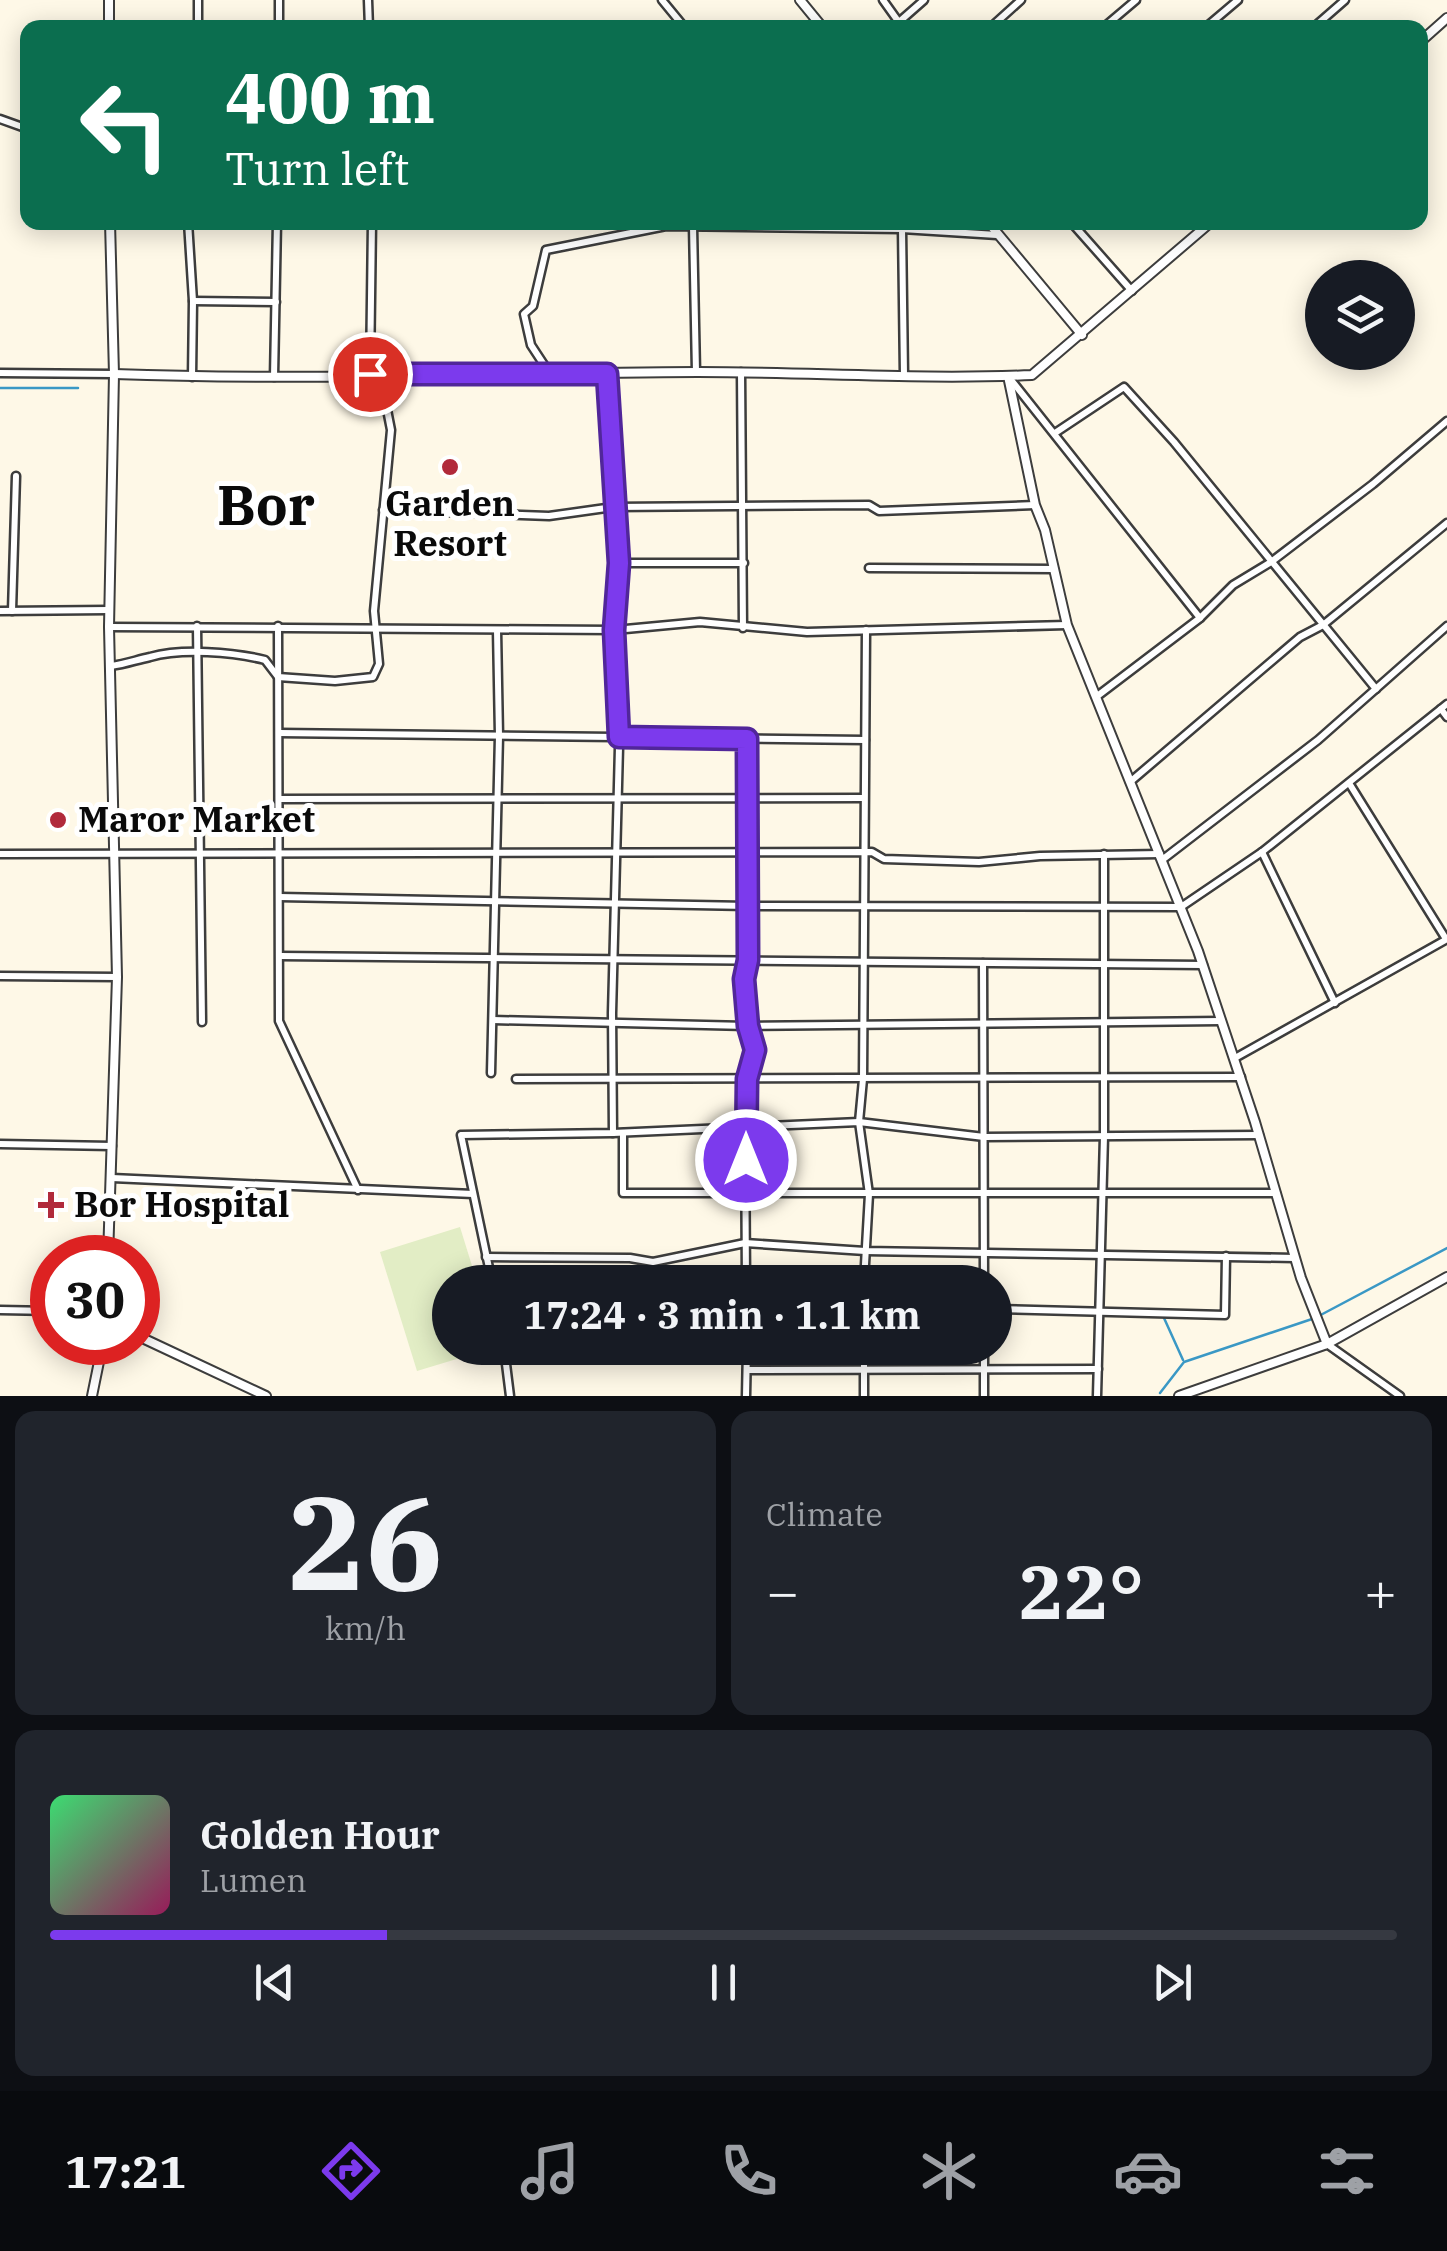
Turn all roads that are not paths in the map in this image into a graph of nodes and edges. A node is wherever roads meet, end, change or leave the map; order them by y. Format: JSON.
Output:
{"nodes":[{"id":1,"x":662,"y":0,"type":"edge"},
{"id":2,"x":800,"y":0,"type":"edge"},
{"id":3,"x":924,"y":0,"type":"edge"},
{"id":4,"x":1022,"y":0,"type":"edge"},
{"id":5,"x":1136,"y":0,"type":"edge"},
{"id":6,"x":1238,"y":0,"type":"edge"},
{"id":7,"x":1346,"y":0,"type":"edge"},
{"id":8,"x":1447,"y":18,"type":"edge"},
{"id":9,"x":678,"y":20,"type":"edge"},
{"id":10,"x":816,"y":20,"type":"edge"},
{"id":11,"x":906,"y":20,"type":"edge"},
{"id":12,"x":999,"y":20,"type":"edge"},
{"id":13,"x":1113,"y":20,"type":"edge"},
{"id":14,"x":1214,"y":20,"type":"edge"},
{"id":15,"x":1322,"y":20,"type":"edge"},
{"id":16,"x":1428,"y":35,"type":"edge"},
{"id":17,"x":110,"y":230,"type":"edge"},
{"id":18,"x":189,"y":230,"type":"edge"},
{"id":19,"x":277,"y":230,"type":"edge"},
{"id":20,"x":372,"y":230,"type":"edge"},
{"id":21,"x":646,"y":230,"type":"edge"},
{"id":22,"x":692,"y":230,"type":"edge"},
{"id":23,"x":902,"y":230,"type":"edge"},
{"id":24,"x":918,"y":230,"type":"edge"},
{"id":25,"x":995,"y":230,"type":"edge"},
{"id":26,"x":1077,"y":230,"type":"edge"},
{"id":27,"x":1202,"y":230,"type":"edge"},
{"id":28,"x":999,"y":235,"type":"junction"},
{"id":29,"x":1132,"y":292,"type":"junction"},
{"id":30,"x":193,"y":301,"type":"junction"},
{"id":31,"x":276,"y":302,"type":"junction"},
{"id":32,"x":1082,"y":334,"type":"junction"},
{"id":33,"x":696,"y":372,"type":"junction"},
{"id":34,"x":740,"y":372,"type":"junction"},
{"id":35,"x":0,"y":373,"type":"edge"},
{"id":36,"x":114,"y":374,"type":"junction"},
{"id":37,"x":370,"y":374,"type":"junction"},
{"id":38,"x":380,"y":374,"type":"junction"},
{"id":39,"x":550,"y":374,"type":"junction"},
{"id":40,"x":607,"y":374,"type":"junction"},
{"id":41,"x":904,"y":375,"type":"junction"},
{"id":42,"x":1008,"y":376,"type":"junction"},
{"id":43,"x":192,"y":377,"type":"junction"},
{"id":44,"x":274,"y":378,"type":"junction"},
{"id":45,"x":1447,"y":421,"type":"edge"},
{"id":46,"x":1055,"y":434,"type":"junction"},
{"id":47,"x":16,"y":476,"type":"dead end"},
{"id":48,"x":1035,"y":505,"type":"junction"},
{"id":49,"x":743,"y":506,"type":"junction"},
{"id":50,"x":613,"y":507,"type":"junction"},
{"id":51,"x":383,"y":510,"type":"junction"},
{"id":52,"x":1447,"y":523,"type":"edge"},
{"id":53,"x":1271,"y":562,"type":"junction"},
{"id":54,"x":619,"y":563,"type":"junction"},
{"id":55,"x":744,"y":563,"type":"junction"},
{"id":56,"x":869,"y":568,"type":"dead end"},
{"id":57,"x":1054,"y":569,"type":"junction"},
{"id":58,"x":109,"y":610,"type":"junction"},
{"id":59,"x":0,"y":611,"type":"edge"},
{"id":60,"x":12,"y":611,"type":"junction"},
{"id":61,"x":1200,"y":618,"type":"junction"},
{"id":62,"x":1067,"y":625,"type":"junction"},
{"id":63,"x":1322,"y":625,"type":"junction"},
{"id":64,"x":109,"y":626,"type":"junction"},
{"id":65,"x":197,"y":626,"type":"junction"},
{"id":66,"x":278,"y":626,"type":"junction"},
{"id":67,"x":375,"y":626,"type":"junction"},
{"id":68,"x":1447,"y":626,"type":"edge"},
{"id":69,"x":742,"y":628,"type":"junction"},
{"id":70,"x":498,"y":630,"type":"junction"},
{"id":71,"x":614,"y":630,"type":"junction"},
{"id":72,"x":866,"y":630,"type":"junction"},
{"id":73,"x":197,"y":652,"type":"junction"},
{"id":74,"x":111,"y":666,"type":"junction"},
{"id":75,"x":278,"y":677,"type":"junction"},
{"id":76,"x":1376,"y":689,"type":"junction"},
{"id":77,"x":1096,"y":698,"type":"junction"},
{"id":78,"x":1444,"y":706,"type":"edge"},
{"id":79,"x":1447,"y":717,"type":"edge"},
{"id":80,"x":278,"y":733,"type":"junction"},
{"id":81,"x":499,"y":736,"type":"junction"},
{"id":82,"x":619,"y":737,"type":"junction"},
{"id":83,"x":747,"y":739,"type":"junction"},
{"id":84,"x":864,"y":740,"type":"junction"},
{"id":85,"x":1130,"y":782,"type":"junction"},
{"id":86,"x":1349,"y":783,"type":"junction"},
{"id":87,"x":618,"y":797,"type":"junction"},
{"id":88,"x":279,"y":798,"type":"junction"},
{"id":89,"x":498,"y":798,"type":"junction"},
{"id":90,"x":748,"y":798,"type":"junction"},
{"id":91,"x":864,"y":798,"type":"junction"},
{"id":92,"x":863,"y":852,"type":"junction"},
{"id":93,"x":1262,"y":852,"type":"junction"},
{"id":94,"x":748,"y":853,"type":"junction"},
{"id":95,"x":0,"y":854,"type":"edge"},
{"id":96,"x":113,"y":854,"type":"junction"},
{"id":97,"x":200,"y":854,"type":"junction"},
{"id":98,"x":280,"y":854,"type":"junction"},
{"id":99,"x":497,"y":854,"type":"junction"},
{"id":100,"x":616,"y":854,"type":"junction"},
{"id":101,"x":1104,"y":854,"type":"junction"},
{"id":102,"x":1161,"y":857,"type":"junction"},
{"id":103,"x":280,"y":896,"type":"junction"},
{"id":104,"x":496,"y":900,"type":"junction"},
{"id":105,"x":615,"y":902,"type":"junction"},
{"id":106,"x":748,"y":906,"type":"junction"},
{"id":107,"x":1104,"y":907,"type":"junction"},
{"id":108,"x":1181,"y":907,"type":"junction"},
{"id":109,"x":863,"y":908,"type":"junction"},
{"id":110,"x":1446,"y":939,"type":"edge"},
{"id":111,"x":280,"y":956,"type":"junction"},
{"id":112,"x":494,"y":958,"type":"junction"},
{"id":113,"x":614,"y":959,"type":"junction"},
{"id":114,"x":748,"y":960,"type":"junction"},
{"id":115,"x":863,"y":962,"type":"junction"},
{"id":116,"x":983,"y":963,"type":"junction"},
{"id":117,"x":1106,"y":964,"type":"junction"},
{"id":118,"x":1204,"y":966,"type":"junction"},
{"id":119,"x":0,"y":976,"type":"edge"},
{"id":120,"x":116,"y":977,"type":"junction"},
{"id":121,"x":1334,"y":1004,"type":"junction"},
{"id":122,"x":493,"y":1020,"type":"junction"},
{"id":123,"x":612,"y":1021,"type":"junction"},
{"id":124,"x":1223,"y":1021,"type":"junction"},
{"id":125,"x":202,"y":1022,"type":"dead end"},
{"id":126,"x":1106,"y":1023,"type":"junction"},
{"id":127,"x":863,"y":1024,"type":"junction"},
{"id":128,"x":983,"y":1024,"type":"junction"},
{"id":129,"x":748,"y":1026,"type":"junction"},
{"id":130,"x":1235,"y":1058,"type":"junction"},
{"id":131,"x":491,"y":1073,"type":"dead end"},
{"id":132,"x":1241,"y":1077,"type":"junction"},
{"id":133,"x":612,"y":1078,"type":"junction"},
{"id":134,"x":984,"y":1078,"type":"junction"},
{"id":135,"x":1105,"y":1078,"type":"junction"},
{"id":136,"x":747,"y":1079,"type":"junction"},
{"id":137,"x":863,"y":1079,"type":"junction"},
{"id":138,"x":516,"y":1080,"type":"dead end"},
{"id":139,"x":859,"y":1122,"type":"junction"},
{"id":140,"x":744,"y":1126,"type":"junction"},
{"id":141,"x":624,"y":1132,"type":"junction"},
{"id":142,"x":613,"y":1134,"type":"junction"},
{"id":143,"x":984,"y":1136,"type":"junction"},
{"id":144,"x":1104,"y":1136,"type":"junction"},
{"id":145,"x":1260,"y":1136,"type":"junction"},
{"id":146,"x":0,"y":1144,"type":"edge"},
{"id":147,"x":113,"y":1146,"type":"junction"},
{"id":148,"x":112,"y":1178,"type":"junction"},
{"id":149,"x":358,"y":1190,"type":"junction"},
{"id":150,"x":473,"y":1194,"type":"junction"},
{"id":151,"x":747,"y":1194,"type":"junction"},
{"id":152,"x":869,"y":1194,"type":"junction"},
{"id":153,"x":983,"y":1194,"type":"junction"},
{"id":154,"x":1103,"y":1194,"type":"junction"},
{"id":155,"x":1276,"y":1194,"type":"junction"},
{"id":156,"x":109,"y":1235,"type":"edge"},
{"id":157,"x":745,"y":1243,"type":"junction"},
{"id":158,"x":865,"y":1251,"type":"junction"},
{"id":159,"x":984,"y":1252,"type":"junction"},
{"id":160,"x":1102,"y":1254,"type":"junction"},
{"id":161,"x":1226,"y":1256,"type":"junction"},
{"id":162,"x":486,"y":1257,"type":"junction"},
{"id":163,"x":1295,"y":1258,"type":"junction"},
{"id":164,"x":488,"y":1265,"type":"edge"},
{"id":165,"x":746,"y":1265,"type":"edge"},
{"id":166,"x":865,"y":1265,"type":"edge"},
{"id":167,"x":984,"y":1265,"type":"edge"},
{"id":168,"x":1447,"y":1277,"type":"edge"},
{"id":169,"x":1012,"y":1309,"type":"edge"},
{"id":170,"x":0,"y":1310,"type":"edge"},
{"id":171,"x":30,"y":1311,"type":"edge"},
{"id":172,"x":1100,"y":1312,"type":"junction"},
{"id":173,"x":1327,"y":1344,"type":"junction"},
{"id":174,"x":160,"y":1346,"type":"edge"},
{"id":175,"x":99,"y":1365,"type":"edge"},
{"id":176,"x":506,"y":1365,"type":"edge"},
{"id":177,"x":747,"y":1365,"type":"edge"},
{"id":178,"x":864,"y":1365,"type":"edge"},
{"id":179,"x":984,"y":1365,"type":"edge"},
{"id":180,"x":864,"y":1369,"type":"junction"},
{"id":181,"x":1098,"y":1369,"type":"junction"},
{"id":182,"x":747,"y":1370,"type":"junction"},
{"id":183,"x":984,"y":1370,"type":"junction"},
{"id":184,"x":92,"y":1396,"type":"edge"},
{"id":185,"x":266,"y":1396,"type":"edge"},
{"id":186,"x":510,"y":1396,"type":"edge"},
{"id":187,"x":746,"y":1396,"type":"edge"},
{"id":188,"x":864,"y":1396,"type":"edge"},
{"id":189,"x":984,"y":1396,"type":"edge"},
{"id":190,"x":1097,"y":1396,"type":"edge"},
{"id":191,"x":1178,"y":1396,"type":"edge"},
{"id":192,"x":1400,"y":1396,"type":"edge"}],
"edges":[{"from":1,"to":9,"type":"street"},
{"from":2,"to":10,"type":"street"},
{"from":3,"to":11,"type":"street"},
{"from":4,"to":12,"type":"street"},
{"from":5,"to":13,"type":"street"},
{"from":6,"to":14,"type":"street"},
{"from":7,"to":15,"type":"street"},
{"from":8,"to":16,"type":"street"},
{"from":17,"to":36,"type":"street"},
{"from":18,"to":30,"type":"street"},
{"from":19,"to":31,"type":"street"},
{"from":20,"to":37,"type":"street"},
{"from":21,"to":39,"type":"street"},
{"from":22,"to":33,"type":"street"},
{"from":23,"to":41,"type":"street"},
{"from":24,"to":28,"type":"street"},
{"from":25,"to":28,"type":"street"},
{"from":26,"to":29,"type":"street"},
{"from":27,"to":29,"type":"street"},
{"from":28,"to":32,"type":"street"},
{"from":29,"to":32,"type":"street"},
{"from":30,"to":31,"type":"street"},
{"from":30,"to":43,"type":"street"},
{"from":31,"to":44,"type":"street"},
{"from":32,"to":42,"type":"street"},
{"from":33,"to":34,"type":"street"},
{"from":33,"to":40,"type":"street"},
{"from":34,"to":41,"type":"street"},
{"from":34,"to":49,"type":"street"},
{"from":35,"to":36,"type":"street"},
{"from":36,"to":43,"type":"street"},
{"from":36,"to":58,"type":"street"},
{"from":37,"to":38,"type":"street"},
{"from":37,"to":44,"type":"street"},
{"from":38,"to":39,"type":"street"},
{"from":38,"to":51,"type":"street"},
{"from":39,"to":40,"type":"street"},
{"from":40,"to":50,"type":"street"},
{"from":41,"to":42,"type":"street"},
{"from":42,"to":46,"type":"street"},
{"from":42,"to":48,"type":"street"},
{"from":43,"to":44,"type":"street"},
{"from":45,"to":53,"type":"street"},
{"from":46,"to":53,"type":"street"},
{"from":46,"to":61,"type":"street"},
{"from":47,"to":60,"type":"street"},
{"from":48,"to":49,"type":"street"},
{"from":48,"to":57,"type":"street"},
{"from":49,"to":50,"type":"street"},
{"from":49,"to":55,"type":"street"},
{"from":50,"to":51,"type":"street"},
{"from":50,"to":54,"type":"street"},
{"from":51,"to":67,"type":"street"},
{"from":52,"to":63,"type":"street"},
{"from":53,"to":61,"type":"street"},
{"from":53,"to":63,"type":"street"},
{"from":54,"to":55,"type":"street"},
{"from":54,"to":71,"type":"street"},
{"from":55,"to":69,"type":"street"},
{"from":56,"to":57,"type":"street"},
{"from":57,"to":62,"type":"street"},
{"from":58,"to":60,"type":"street"},
{"from":58,"to":64,"type":"street"},
{"from":59,"to":60,"type":"street"},
{"from":61,"to":77,"type":"street"},
{"from":62,"to":72,"type":"street"},
{"from":62,"to":77,"type":"street"},
{"from":63,"to":76,"type":"street"},
{"from":63,"to":85,"type":"street"},
{"from":64,"to":65,"type":"street"},
{"from":64,"to":74,"type":"street"},
{"from":65,"to":66,"type":"street"},
{"from":65,"to":73,"type":"street"},
{"from":66,"to":67,"type":"street"},
{"from":66,"to":75,"type":"street"},
{"from":67,"to":70,"type":"street"},
{"from":67,"to":75,"type":"street"},
{"from":68,"to":76,"type":"street"},
{"from":69,"to":71,"type":"street"},
{"from":69,"to":72,"type":"street"},
{"from":70,"to":71,"type":"street"},
{"from":70,"to":81,"type":"street"},
{"from":71,"to":82,"type":"street"},
{"from":72,"to":84,"type":"street"},
{"from":73,"to":74,"type":"street"},
{"from":73,"to":75,"type":"street"},
{"from":73,"to":97,"type":"street"},
{"from":74,"to":96,"type":"street"},
{"from":75,"to":80,"type":"street"},
{"from":76,"to":102,"type":"street"},
{"from":77,"to":85,"type":"street"},
{"from":78,"to":79,"type":"street"},
{"from":78,"to":86,"type":"street"},
{"from":80,"to":81,"type":"street"},
{"from":80,"to":88,"type":"street"},
{"from":81,"to":82,"type":"street"},
{"from":81,"to":89,"type":"street"},
{"from":82,"to":83,"type":"street"},
{"from":82,"to":87,"type":"street"},
{"from":83,"to":84,"type":"street"},
{"from":83,"to":90,"type":"street"},
{"from":84,"to":91,"type":"street"},
{"from":85,"to":102,"type":"street"},
{"from":86,"to":93,"type":"street"},
{"from":86,"to":110,"type":"street"},
{"from":87,"to":89,"type":"street"},
{"from":87,"to":90,"type":"street"},
{"from":87,"to":100,"type":"street"},
{"from":88,"to":89,"type":"street"},
{"from":88,"to":98,"type":"street"},
{"from":89,"to":99,"type":"street"},
{"from":90,"to":91,"type":"street"},
{"from":90,"to":94,"type":"street"},
{"from":91,"to":92,"type":"street"},
{"from":92,"to":94,"type":"street"},
{"from":92,"to":101,"type":"street"},
{"from":92,"to":109,"type":"street"},
{"from":93,"to":108,"type":"street"},
{"from":93,"to":121,"type":"street"},
{"from":94,"to":100,"type":"street"},
{"from":94,"to":106,"type":"street"},
{"from":95,"to":96,"type":"street"},
{"from":96,"to":97,"type":"street"},
{"from":96,"to":120,"type":"street"},
{"from":97,"to":98,"type":"street"},
{"from":97,"to":125,"type":"street"},
{"from":98,"to":99,"type":"street"},
{"from":98,"to":103,"type":"street"},
{"from":99,"to":100,"type":"street"},
{"from":99,"to":104,"type":"street"},
{"from":100,"to":105,"type":"street"},
{"from":101,"to":102,"type":"street"},
{"from":101,"to":107,"type":"street"},
{"from":102,"to":108,"type":"street"},
{"from":103,"to":104,"type":"street"},
{"from":103,"to":111,"type":"street"},
{"from":104,"to":105,"type":"street"},
{"from":104,"to":112,"type":"street"},
{"from":105,"to":106,"type":"street"},
{"from":105,"to":113,"type":"street"},
{"from":106,"to":109,"type":"street"},
{"from":106,"to":114,"type":"street"},
{"from":107,"to":108,"type":"street"},
{"from":107,"to":109,"type":"street"},
{"from":107,"to":117,"type":"street"},
{"from":108,"to":118,"type":"street"},
{"from":109,"to":115,"type":"street"},
{"from":110,"to":121,"type":"street"},
{"from":111,"to":112,"type":"street"},
{"from":111,"to":149,"type":"street"},
{"from":112,"to":113,"type":"street"},
{"from":112,"to":122,"type":"street"},
{"from":113,"to":114,"type":"street"},
{"from":113,"to":123,"type":"street"},
{"from":114,"to":115,"type":"street"},
{"from":114,"to":129,"type":"street"},
{"from":115,"to":116,"type":"street"},
{"from":115,"to":127,"type":"street"},
{"from":116,"to":117,"type":"street"},
{"from":116,"to":128,"type":"street"},
{"from":117,"to":118,"type":"street"},
{"from":117,"to":126,"type":"street"},
{"from":118,"to":124,"type":"street"},
{"from":119,"to":120,"type":"street"},
{"from":120,"to":147,"type":"street"},
{"from":121,"to":130,"type":"street"},
{"from":122,"to":123,"type":"street"},
{"from":122,"to":131,"type":"street"},
{"from":123,"to":129,"type":"street"},
{"from":123,"to":133,"type":"street"},
{"from":124,"to":126,"type":"street"},
{"from":124,"to":130,"type":"street"},
{"from":126,"to":128,"type":"street"},
{"from":126,"to":135,"type":"street"},
{"from":127,"to":128,"type":"street"},
{"from":127,"to":129,"type":"street"},
{"from":127,"to":137,"type":"street"},
{"from":128,"to":134,"type":"street"},
{"from":129,"to":136,"type":"street"},
{"from":130,"to":132,"type":"street"},
{"from":132,"to":135,"type":"street"},
{"from":132,"to":145,"type":"street"},
{"from":133,"to":136,"type":"street"},
{"from":133,"to":138,"type":"street"},
{"from":133,"to":142,"type":"street"},
{"from":134,"to":135,"type":"street"},
{"from":134,"to":137,"type":"street"},
{"from":134,"to":143,"type":"street"},
{"from":135,"to":144,"type":"street"},
{"from":136,"to":137,"type":"street"},
{"from":136,"to":140,"type":"street"},
{"from":137,"to":139,"type":"street"},
{"from":139,"to":140,"type":"street"},
{"from":139,"to":143,"type":"street"},
{"from":139,"to":152,"type":"street"},
{"from":140,"to":141,"type":"street"},
{"from":140,"to":151,"type":"street"},
{"from":141,"to":142,"type":"street"},
{"from":141,"to":151,"type":"street"},
{"from":142,"to":150,"type":"street"},
{"from":143,"to":144,"type":"street"},
{"from":143,"to":153,"type":"street"},
{"from":144,"to":145,"type":"street"},
{"from":144,"to":154,"type":"street"},
{"from":145,"to":155,"type":"street"},
{"from":146,"to":147,"type":"street"},
{"from":147,"to":148,"type":"street"},
{"from":148,"to":149,"type":"street"},
{"from":148,"to":156,"type":"street"},
{"from":149,"to":150,"type":"street"},
{"from":150,"to":162,"type":"street"},
{"from":151,"to":152,"type":"street"},
{"from":151,"to":157,"type":"street"},
{"from":152,"to":153,"type":"street"},
{"from":152,"to":158,"type":"street"},
{"from":153,"to":154,"type":"street"},
{"from":153,"to":159,"type":"street"},
{"from":154,"to":155,"type":"street"},
{"from":154,"to":160,"type":"street"},
{"from":155,"to":163,"type":"street"},
{"from":157,"to":158,"type":"street"},
{"from":157,"to":162,"type":"street"},
{"from":157,"to":165,"type":"street"},
{"from":158,"to":159,"type":"street"},
{"from":158,"to":166,"type":"street"},
{"from":159,"to":160,"type":"street"},
{"from":159,"to":167,"type":"street"},
{"from":160,"to":161,"type":"street"},
{"from":160,"to":172,"type":"street"},
{"from":161,"to":163,"type":"street"},
{"from":161,"to":172,"type":"street"},
{"from":162,"to":164,"type":"street"},
{"from":163,"to":173,"type":"street"},
{"from":168,"to":173,"type":"street"},
{"from":169,"to":172,"type":"street"},
{"from":170,"to":171,"type":"street"},
{"from":172,"to":181,"type":"street"},
{"from":173,"to":191,"type":"street"},
{"from":173,"to":192,"type":"street"},
{"from":174,"to":185,"type":"street"},
{"from":175,"to":184,"type":"street"},
{"from":176,"to":186,"type":"street"},
{"from":177,"to":182,"type":"street"},
{"from":178,"to":180,"type":"street"},
{"from":179,"to":183,"type":"street"},
{"from":180,"to":182,"type":"street"},
{"from":180,"to":183,"type":"street"},
{"from":180,"to":188,"type":"street"},
{"from":181,"to":183,"type":"street"},
{"from":181,"to":190,"type":"street"},
{"from":182,"to":187,"type":"street"},
{"from":183,"to":189,"type":"street"}]}
